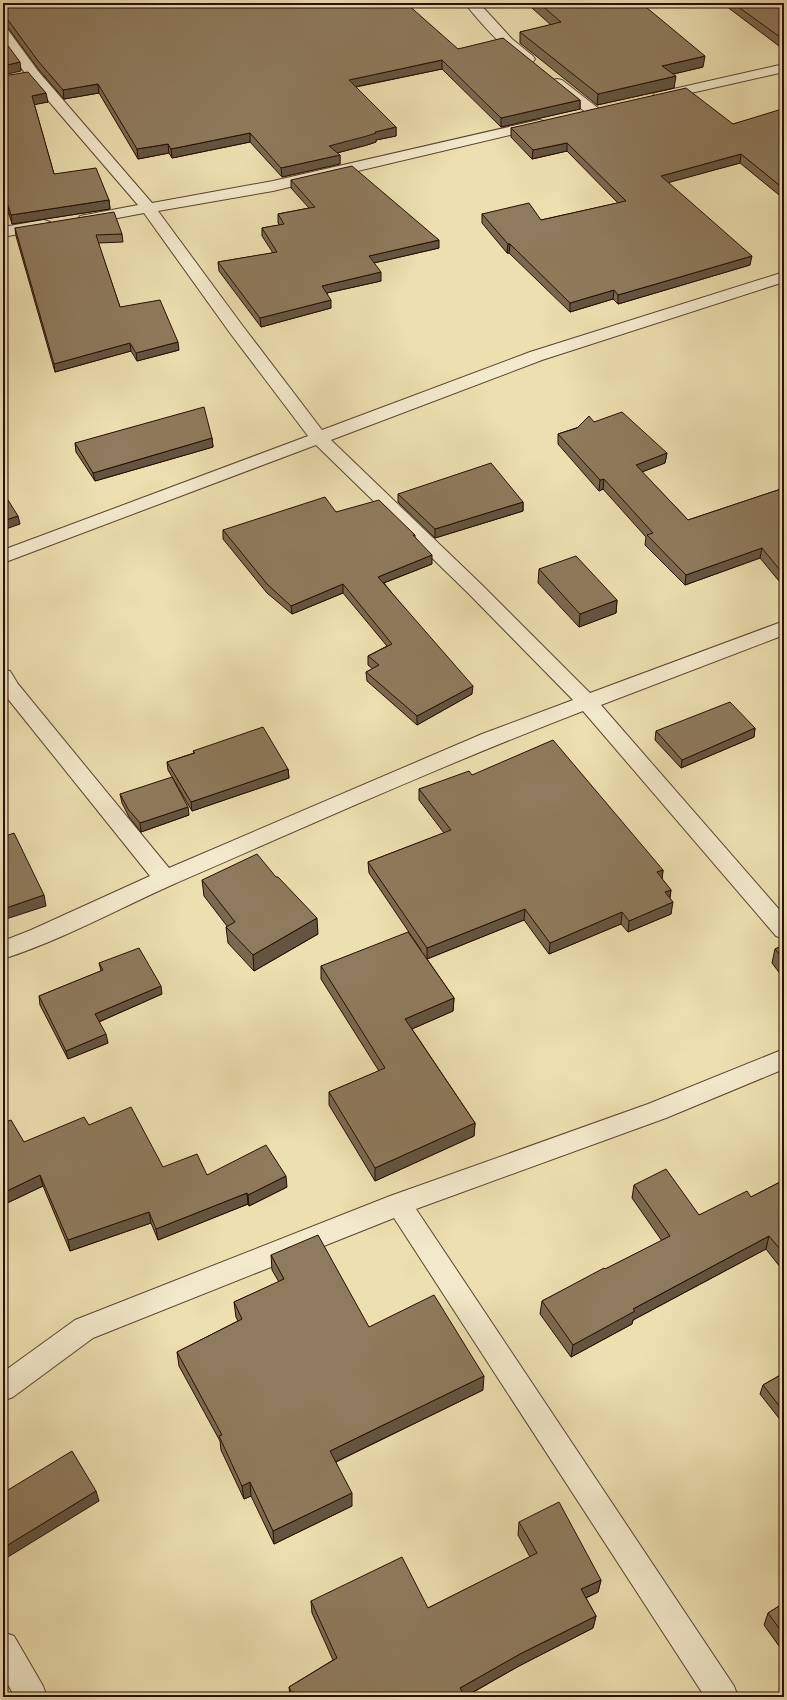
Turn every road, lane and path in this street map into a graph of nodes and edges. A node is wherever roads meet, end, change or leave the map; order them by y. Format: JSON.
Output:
{"nodes":[{"id":1,"x":472,"y":3,"type":"edge"},
{"id":2,"x":3,"y":33,"type":"edge"},
{"id":3,"x":784,"y":68,"type":"edge"},
{"id":4,"x":646,"y":99,"type":"edge"},
{"id":5,"x":608,"y":108,"type":"edge"},
{"id":6,"x":593,"y":111,"type":"junction"},
{"id":7,"x":578,"y":115,"type":"edge"},
{"id":8,"x":555,"y":120,"type":"edge"},
{"id":9,"x":149,"y":209,"type":"junction"},
{"id":10,"x":72,"y":221,"type":"edge"},
{"id":11,"x":57,"y":223,"type":"edge"},
{"id":12,"x":3,"y":232,"type":"edge"},
{"id":13,"x":784,"y":277,"type":"edge"},
{"id":14,"x":319,"y":438,"type":"junction"},
{"id":15,"x":3,"y":557,"type":"edge"},
{"id":16,"x":784,"y":628,"type":"edge"},
{"id":17,"x":3,"y":676,"type":"edge"},
{"id":18,"x":587,"y":702,"type":"junction"},
{"id":19,"x":165,"y":879,"type":"junction"},
{"id":20,"x":784,"y":930,"type":"edge"},
{"id":21,"x":3,"y":950,"type":"edge"},
{"id":22,"x":784,"y":1059,"type":"edge"},
{"id":23,"x":399,"y":1204,"type":"junction"},
{"id":24,"x":3,"y":1388,"type":"edge"},
{"id":25,"x":3,"y":1647,"type":"edge"},
{"id":26,"x":32,"y":1697,"type":"edge"},
{"id":27,"x":723,"y":1697,"type":"edge"}],
"edges":[{"from":1,"to":6,"type":"street"},
{"from":2,"to":9,"type":"street"},
{"from":3,"to":4,"type":"street"},
{"from":5,"to":6,"type":"street"},
{"from":6,"to":7,"type":"street"},
{"from":8,"to":9,"type":"street"},
{"from":9,"to":10,"type":"street"},
{"from":9,"to":14,"type":"street"},
{"from":11,"to":12,"type":"street"},
{"from":13,"to":14,"type":"street"},
{"from":14,"to":15,"type":"street"},
{"from":14,"to":18,"type":"street"},
{"from":16,"to":18,"type":"street"},
{"from":17,"to":19,"type":"street"},
{"from":18,"to":19,"type":"street"},
{"from":18,"to":20,"type":"street"},
{"from":19,"to":21,"type":"street"},
{"from":22,"to":23,"type":"street"},
{"from":23,"to":24,"type":"street"},
{"from":23,"to":27,"type":"street"},
{"from":25,"to":26,"type":"street"}]}
